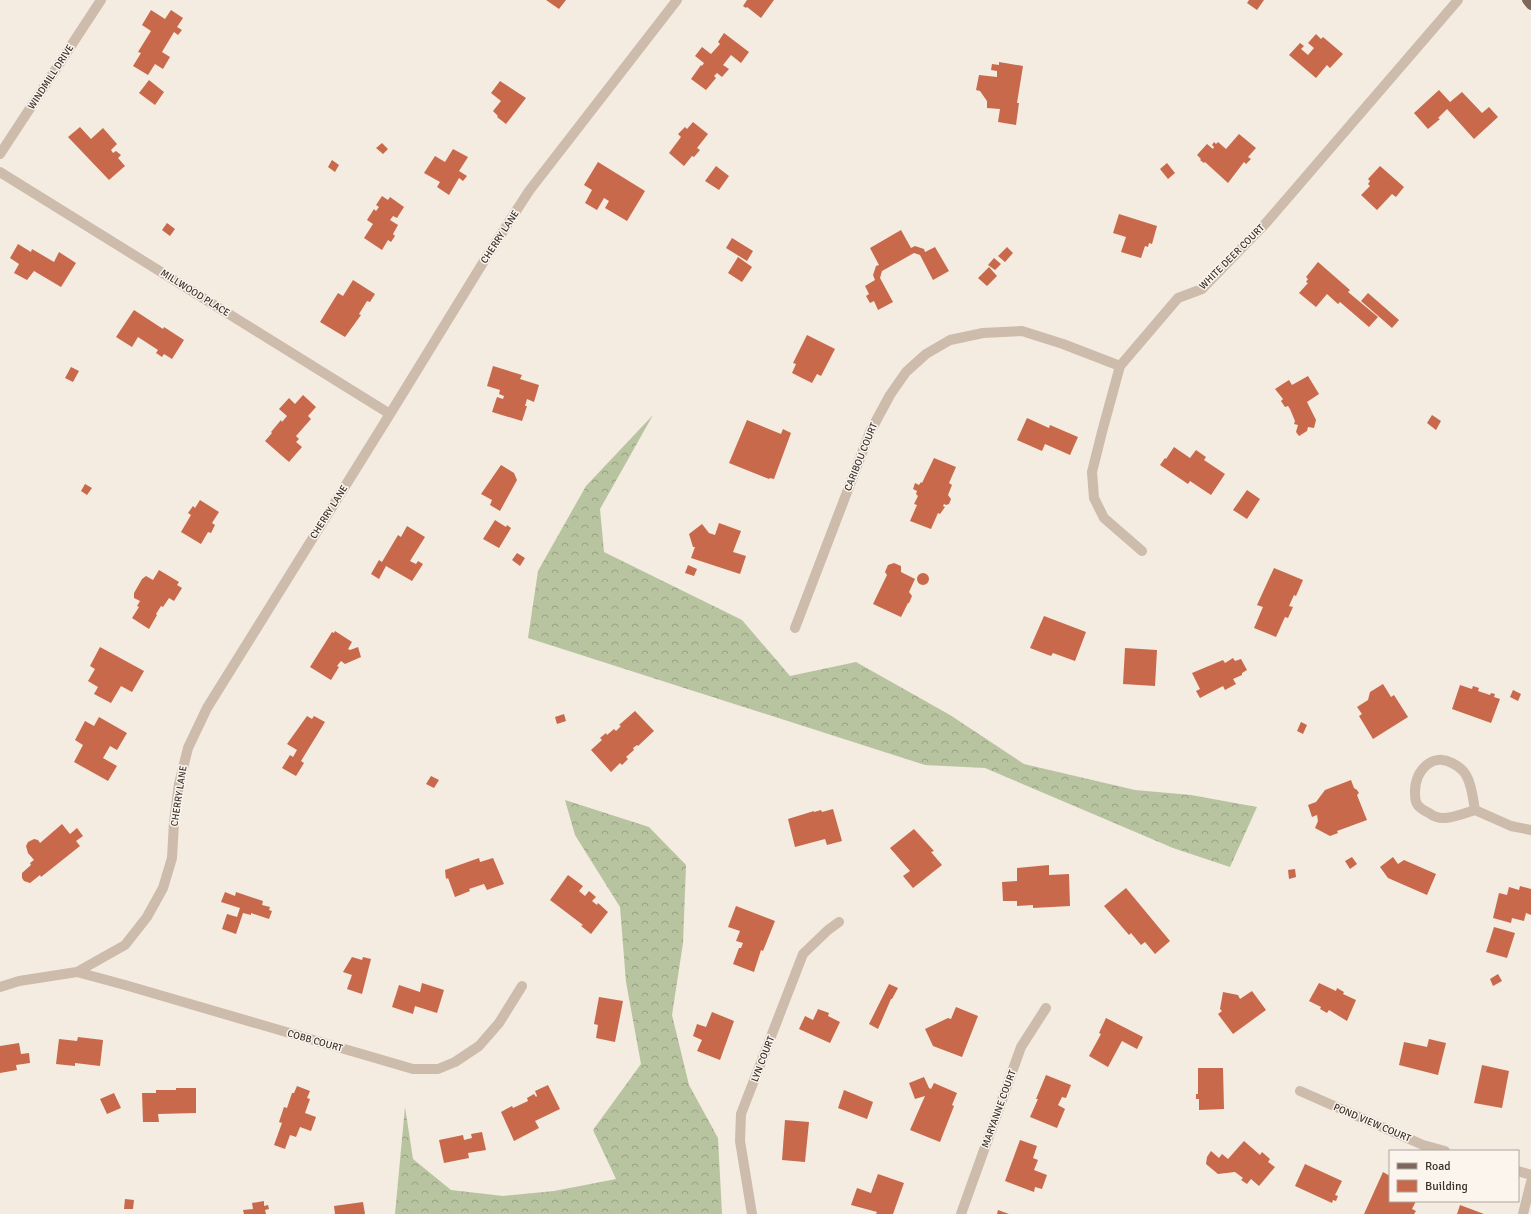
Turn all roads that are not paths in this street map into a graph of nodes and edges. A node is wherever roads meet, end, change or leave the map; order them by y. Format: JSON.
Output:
{"nodes":[{"id":1,"x":101,"y":0,"type":"edge"},
{"id":2,"x":677,"y":0,"type":"edge"},
{"id":3,"x":1458,"y":0,"type":"edge"},
{"id":4,"x":1527,"y":0,"type":"edge"},
{"id":5,"x":1531,"y":5,"type":"edge"},
{"id":6,"x":0,"y":154,"type":"edge"},
{"id":7,"x":0,"y":172,"type":"edge"},
{"id":8,"x":1120,"y":366,"type":"junction"},
{"id":9,"x":390,"y":414,"type":"junction"},
{"id":10,"x":1142,"y":551,"type":"dead end"},
{"id":11,"x":795,"y":628,"type":"dead end"},
{"id":12,"x":1475,"y":810,"type":"junction"},
{"id":13,"x":1531,"y":830,"type":"edge"},
{"id":14,"x":839,"y":922,"type":"dead end"},
{"id":15,"x":77,"y":972,"type":"junction"},
{"id":16,"x":522,"y":986,"type":"dead end"},
{"id":17,"x":0,"y":987,"type":"edge"},
{"id":18,"x":1046,"y":1008,"type":"dead end"},
{"id":19,"x":1300,"y":1091,"type":"dead end"},
{"id":20,"x":1441,"y":1150,"type":"edge"},
{"id":21,"x":1519,"y":1171,"type":"edge"},
{"id":22,"x":1531,"y":1175,"type":"edge"},
{"id":23,"x":1531,"y":1182,"type":"edge"},
{"id":24,"x":752,"y":1214,"type":"edge"},
{"id":25,"x":961,"y":1214,"type":"edge"},
{"id":26,"x":1523,"y":1214,"type":"edge"}],
"edges":[{"from":1,"to":6,"type":"street","name":"WINDMILL DRIVE"},
{"from":2,"to":9,"type":"street","name":"CHERRY LANE"},
{"from":3,"to":8,"type":"street","name":"WHITE DEER COURT"},
{"from":4,"to":5,"type":"main road"},
{"from":7,"to":9,"type":"street","name":"MILLWOOD PLACE"},
{"from":8,"to":10,"type":"street","name":"WHITE DEER COURT"},
{"from":8,"to":11,"type":"street","name":"CARIBOU COURT"},
{"from":9,"to":15,"type":"street","name":"CHERRY LANE"},
{"from":12,"to":12,"type":"street"},
{"from":12,"to":13,"type":"street"},
{"from":14,"to":24,"type":"street","name":"LYN COURT"},
{"from":15,"to":16,"type":"street","name":"COBB COURT"},
{"from":15,"to":17,"type":"street","name":"CHERRY LANE"},
{"from":18,"to":25,"type":"street","name":"MARYANNE COURT"},
{"from":19,"to":20,"type":"street","name":"POND VIEW COURT"},
{"from":21,"to":22,"type":"street"},
{"from":23,"to":26,"type":"street"}]}
